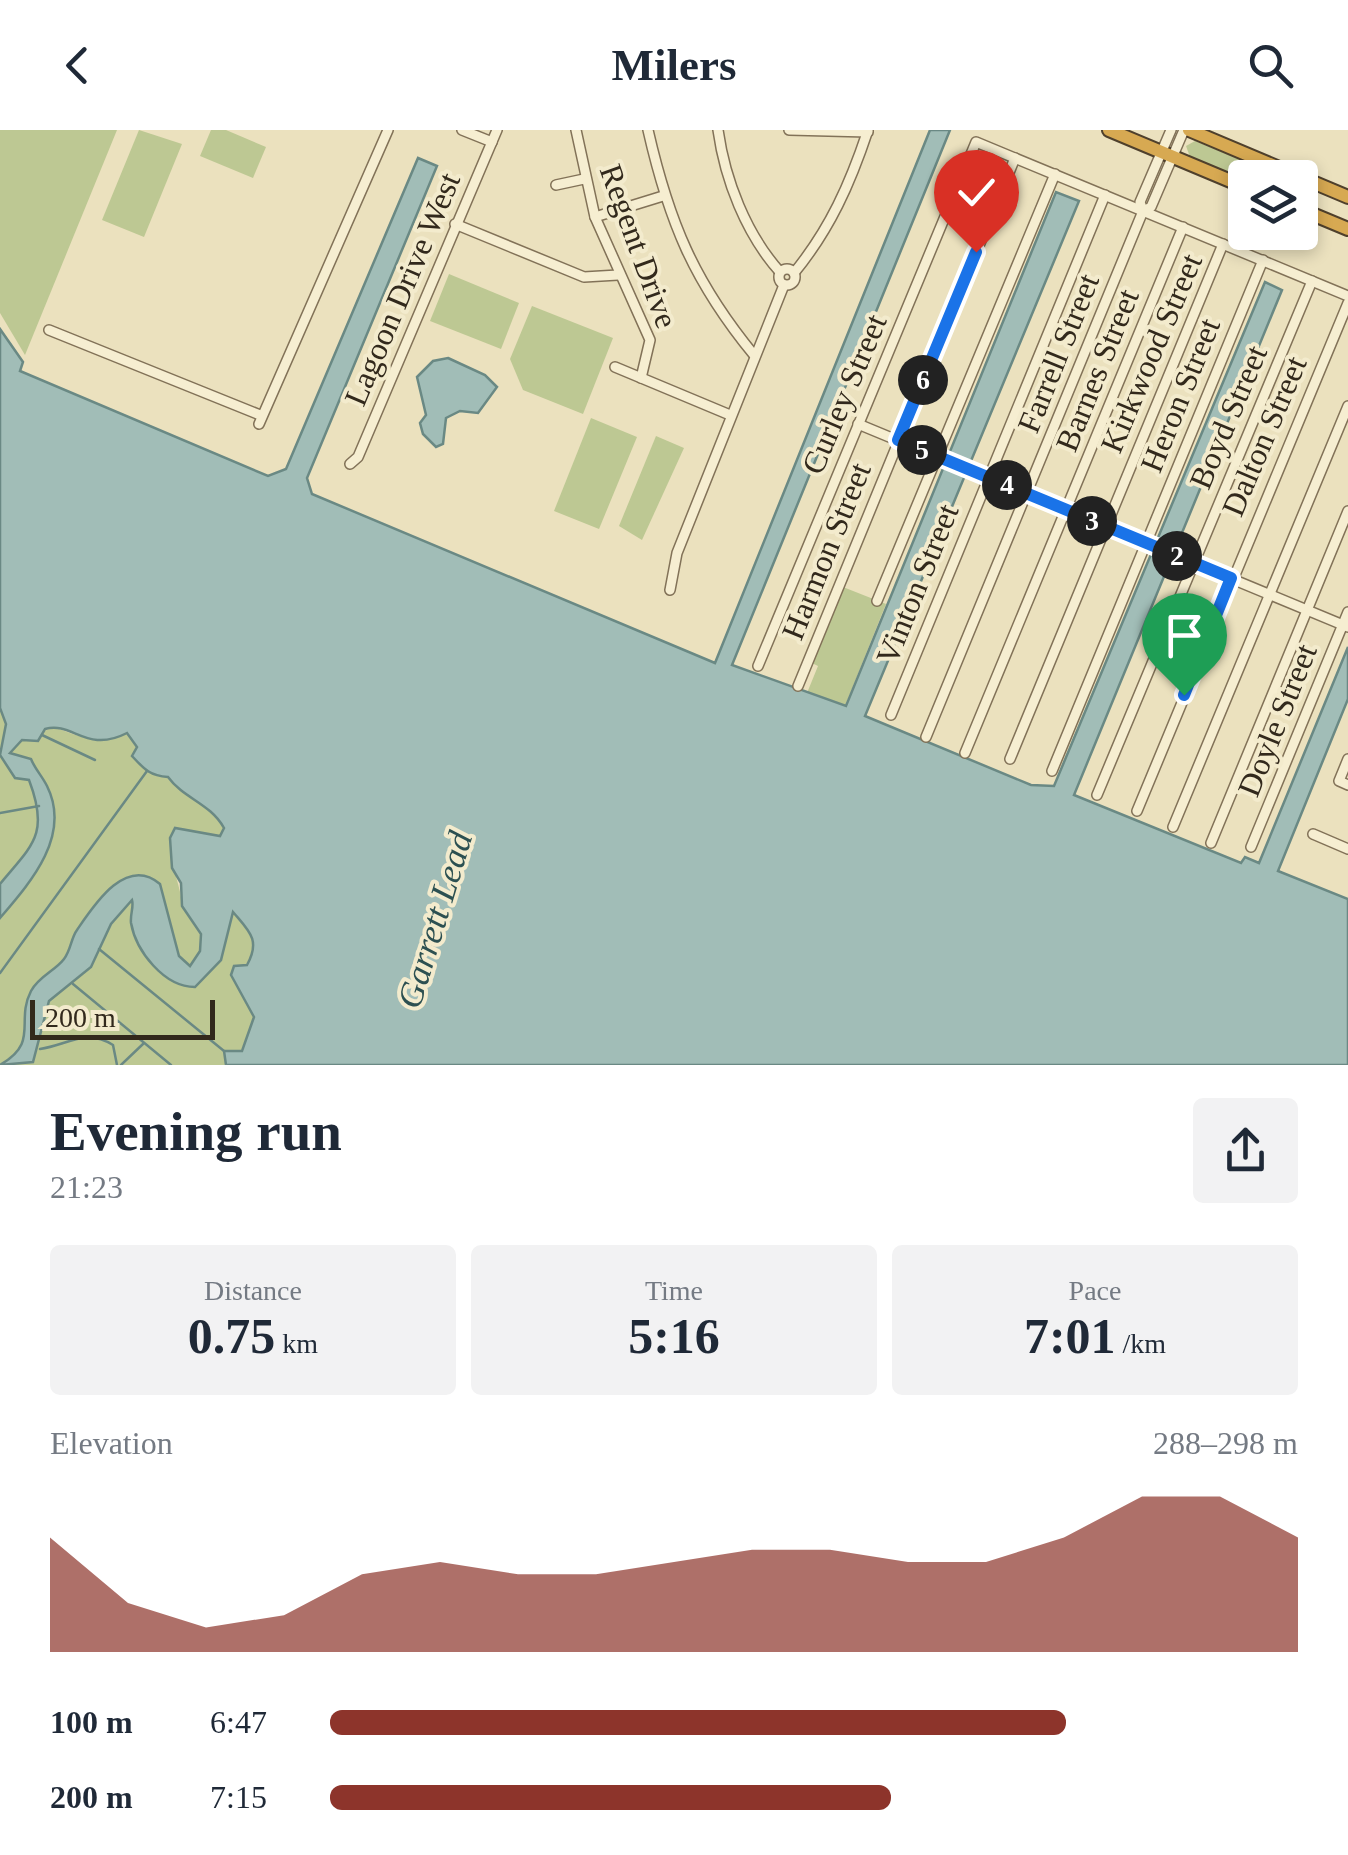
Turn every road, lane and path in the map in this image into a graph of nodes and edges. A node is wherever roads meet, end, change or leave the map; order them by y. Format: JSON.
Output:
{"nodes":[{"id":1,"x":388,"y":130,"type":"edge"},
{"id":2,"x":462,"y":130,"type":"edge"},
{"id":3,"x":497,"y":130,"type":"edge"},
{"id":4,"x":576,"y":130,"type":"edge"},
{"id":5,"x":648,"y":130,"type":"edge"},
{"id":6,"x":718,"y":130,"type":"edge"},
{"id":7,"x":790,"y":130,"type":"edge"},
{"id":8,"x":1109,"y":130,"type":"edge"},
{"id":9,"x":1171,"y":130,"type":"edge"},
{"id":10,"x":1187,"y":130,"type":"edge"},
{"id":11,"x":868,"y":131,"type":"edge"},
{"id":12,"x":492,"y":142,"type":"junction"},
{"id":13,"x":1167,"y":154,"type":"junction"},
{"id":14,"x":1014,"y":158,"type":"junction"},
{"id":15,"x":1054,"y":174,"type":"junction"},
{"id":16,"x":584,"y":179,"type":"junction"},
{"id":17,"x":1228,"y":179,"type":"edge"},
{"id":18,"x":556,"y":185,"type":"dead end"},
{"id":19,"x":1104,"y":195,"type":"junction"},
{"id":20,"x":663,"y":196,"type":"junction"},
{"id":21,"x":1348,"y":197,"type":"edge"},
{"id":22,"x":1144,"y":211,"type":"junction"},
{"id":23,"x":1318,"y":216,"type":"edge"},
{"id":24,"x":595,"y":218,"type":"junction"},
{"id":25,"x":455,"y":224,"type":"junction"},
{"id":26,"x":1183,"y":227,"type":"junction"},
{"id":27,"x":1348,"y":229,"type":"edge"},
{"id":28,"x":1223,"y":244,"type":"junction"},
{"id":29,"x":1263,"y":260,"type":"junction"},
{"id":30,"x":780,"y":272,"type":"junction"},
{"id":31,"x":794,"y":274,"type":"junction"},
{"id":32,"x":618,"y":275,"type":"junction"},
{"id":33,"x":1312,"y":281,"type":"junction"},
{"id":34,"x":784,"y":284,"type":"junction"},
{"id":35,"x":1348,"y":294,"type":"edge"},
{"id":36,"x":49,"y":330,"type":"dead end"},
{"id":37,"x":754,"y":355,"type":"junction"},
{"id":38,"x":615,"y":367,"type":"dead end"},
{"id":39,"x":641,"y":378,"type":"junction"},
{"id":40,"x":1348,"y":406,"type":"edge"},
{"id":41,"x":730,"y":415,"type":"junction"},
{"id":42,"x":858,"y":424,"type":"junction"},
{"id":43,"x":898,"y":440,"type":"junction"},
{"id":44,"x":940,"y":458,"type":"junction"},
{"id":45,"x":350,"y":464,"type":"dead end"},
{"id":46,"x":988,"y":478,"type":"junction"},
{"id":47,"x":1027,"y":494,"type":"junction"},
{"id":48,"x":1066,"y":510,"type":"junction"},
{"id":49,"x":1348,"y":511,"type":"edge"},
{"id":50,"x":1106,"y":526,"type":"junction"},
{"id":51,"x":1148,"y":544,"type":"junction"},
{"id":52,"x":1194,"y":563,"type":"junction"},
{"id":53,"x":1231,"y":578,"type":"junction"},
{"id":54,"x":670,"y":590,"type":"dead end"},
{"id":55,"x":1268,"y":594,"type":"junction"},
{"id":56,"x":877,"y":601,"type":"dead end"},
{"id":57,"x":1306,"y":610,"type":"junction"},
{"id":58,"x":1348,"y":612,"type":"edge"},
{"id":59,"x":1345,"y":626,"type":"edge"},
{"id":60,"x":758,"y":666,"type":"dead end"},
{"id":61,"x":798,"y":686,"type":"dead end"},
{"id":62,"x":890,"y":715,"type":"dead end"},
{"id":63,"x":926,"y":737,"type":"dead end"},
{"id":64,"x":965,"y":753,"type":"dead end"},
{"id":65,"x":1010,"y":759,"type":"dead end"},
{"id":66,"x":1348,"y":759,"type":"edge"},
{"id":67,"x":1052,"y":771,"type":"dead end"},
{"id":68,"x":1344,"y":783,"type":"edge"},
{"id":69,"x":1097,"y":795,"type":"dead end"},
{"id":70,"x":1137,"y":811,"type":"dead end"},
{"id":71,"x":1173,"y":827,"type":"dead end"},
{"id":72,"x":1313,"y":834,"type":"dead end"},
{"id":73,"x":1210,"y":842,"type":"dead end"},
{"id":74,"x":1252,"y":847,"type":"dead end"},
{"id":75,"x":1348,"y":849,"type":"edge"}],
"edges":[{"from":1,"to":36,"type":"street"},
{"from":2,"to":12,"type":"street"},
{"from":3,"to":12,"type":"street","name":"Lagoon Drive West"},
{"from":4,"to":16,"type":"street","name":"Regent Drive"},
{"from":5,"to":20,"type":"street"},
{"from":6,"to":30,"type":"street"},
{"from":7,"to":11,"type":"street"},
{"from":8,"to":13,"type":"highway"},
{"from":9,"to":13,"type":"street"},
{"from":10,"to":13,"type":"street"},
{"from":10,"to":21,"type":"highway"},
{"from":11,"to":31,"type":"street"},
{"from":12,"to":25,"type":"street","name":"Lagoon Drive West"},
{"from":13,"to":17,"type":"highway"},
{"from":13,"to":22,"type":"street","name":"Farrell Street"},
{"from":14,"to":15,"type":"street"},
{"from":14,"to":42,"type":"street","name":"Curley Street"},
{"from":14,"to":43,"type":"street","name":"Harmon Street"},
{"from":15,"to":19,"type":"street"},
{"from":15,"to":44,"type":"street"},
{"from":16,"to":18,"type":"street"},
{"from":16,"to":24,"type":"street","name":"Regent Drive"},
{"from":19,"to":22,"type":"street"},
{"from":19,"to":46,"type":"street","name":"Vinton Street"},
{"from":20,"to":24,"type":"street"},
{"from":20,"to":37,"type":"street"},
{"from":22,"to":26,"type":"street"},
{"from":22,"to":47,"type":"street","name":"Farrell Street"},
{"from":23,"to":27,"type":"highway"},
{"from":24,"to":32,"type":"street","name":"Regent Drive"},
{"from":25,"to":32,"type":"street"},
{"from":25,"to":45,"type":"street","name":"Lagoon Drive West"},
{"from":26,"to":28,"type":"street"},
{"from":26,"to":48,"type":"street","name":"Barnes Street"},
{"from":28,"to":29,"type":"street"},
{"from":28,"to":50,"type":"street","name":"Kirkwood Street"},
{"from":29,"to":33,"type":"street"},
{"from":29,"to":51,"type":"street","name":"Heron Street"},
{"from":30,"to":31,"type":"street"},
{"from":30,"to":34,"type":"street"},
{"from":31,"to":34,"type":"street"},
{"from":32,"to":39,"type":"street","name":"Regent Drive"},
{"from":33,"to":35,"type":"street"},
{"from":33,"to":52,"type":"street","name":"Boyd Street"},
{"from":34,"to":37,"type":"street"},
{"from":35,"to":53,"type":"street","name":"Dalton Street"},
{"from":37,"to":41,"type":"street"},
{"from":38,"to":39,"type":"street"},
{"from":39,"to":41,"type":"street"},
{"from":40,"to":55,"type":"street"},
{"from":41,"to":54,"type":"street"},
{"from":42,"to":43,"type":"street"},
{"from":42,"to":60,"type":"street","name":"Curley Street"},
{"from":43,"to":44,"type":"street"},
{"from":43,"to":61,"type":"street","name":"Harmon Street"},
{"from":44,"to":46,"type":"street"},
{"from":44,"to":56,"type":"street"},
{"from":46,"to":47,"type":"street"},
{"from":46,"to":62,"type":"street","name":"Vinton Street"},
{"from":47,"to":48,"type":"street"},
{"from":47,"to":63,"type":"street","name":"Farrell Street"},
{"from":48,"to":50,"type":"street"},
{"from":48,"to":64,"type":"street","name":"Barnes Street"},
{"from":49,"to":57,"type":"street"},
{"from":50,"to":51,"type":"street"},
{"from":50,"to":65,"type":"street","name":"Kirkwood Street"},
{"from":51,"to":52,"type":"street"},
{"from":51,"to":67,"type":"street","name":"Heron Street"},
{"from":52,"to":53,"type":"street"},
{"from":52,"to":69,"type":"street","name":"Boyd Street"},
{"from":53,"to":55,"type":"street"},
{"from":53,"to":70,"type":"street","name":"Dalton Street"},
{"from":55,"to":57,"type":"street"},
{"from":55,"to":71,"type":"street"},
{"from":57,"to":59,"type":"street"},
{"from":57,"to":73,"type":"street"},
{"from":58,"to":59,"type":"street","name":"Doyle Street"},
{"from":59,"to":74,"type":"street","name":"Doyle Street"},
{"from":66,"to":68,"type":"street"},
{"from":72,"to":75,"type":"street"}]}
